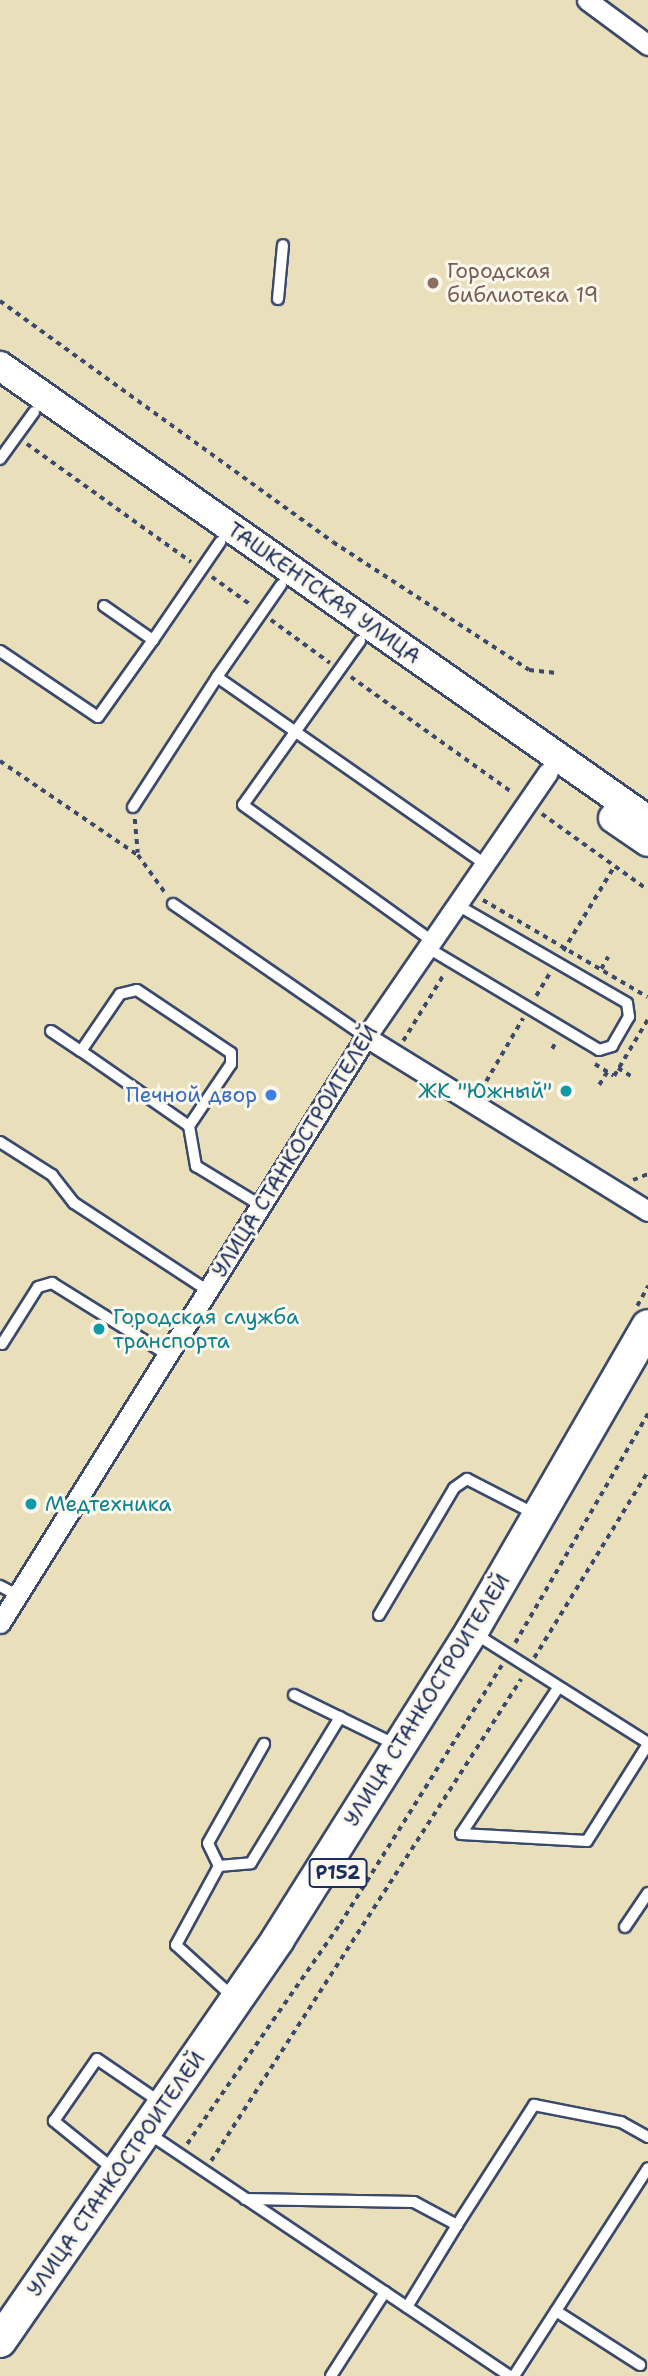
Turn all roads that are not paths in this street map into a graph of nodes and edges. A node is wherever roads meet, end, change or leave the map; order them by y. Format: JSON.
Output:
{"nodes":[{"id":1,"x":587,"y":0,"type":"edge"},
{"id":2,"x":648,"y":45,"type":"edge"},
{"id":3,"x":283,"y":245,"type":"dead end"},
{"id":4,"x":278,"y":299,"type":"dead end"},
{"id":5,"x":0,"y":366,"type":"edge"},
{"id":6,"x":0,"y":388,"type":"edge"},
{"id":7,"x":34,"y":412,"type":"junction"},
{"id":8,"x":0,"y":460,"type":"edge"},
{"id":9,"x":225,"y":535,"type":"junction"},
{"id":10,"x":281,"y":585,"type":"junction"},
{"id":11,"x":104,"y":606,"type":"dead end"},
{"id":12,"x":153,"y":640,"type":"junction"},
{"id":13,"x":360,"y":641,"type":"junction"},
{"id":14,"x":0,"y":651,"type":"edge"},
{"id":15,"x":217,"y":677,"type":"junction"},
{"id":16,"x":299,"y":731,"type":"junction"},
{"id":17,"x":515,"y":738,"type":"junction"},
{"id":18,"x":553,"y":765,"type":"junction"},
{"id":19,"x":133,"y":807,"type":"road end"},
{"id":20,"x":648,"y":820,"type":"edge"},
{"id":21,"x":648,"y":842,"type":"edge"},
{"id":22,"x":485,"y":864,"type":"junction"},
{"id":23,"x":173,"y":904,"type":"road end"},
{"id":24,"x":457,"y":905,"type":"junction"},
{"id":25,"x":430,"y":944,"type":"junction"},
{"id":26,"x":51,"y":1031,"type":"dead end"},
{"id":27,"x":366,"y":1037,"type":"junction"},
{"id":28,"x":81,"y":1051,"type":"junction"},
{"id":29,"x":189,"y":1126,"type":"junction"},
{"id":30,"x":0,"y":1142,"type":"edge"},
{"id":31,"x":260,"y":1205,"type":"junction"},
{"id":32,"x":648,"y":1211,"type":"edge"},
{"id":33,"x":207,"y":1290,"type":"junction"},
{"id":34,"x":648,"y":1326,"type":"edge"},
{"id":35,"x":2,"y":1344,"type":"dead end"},
{"id":36,"x":166,"y":1354,"type":"junction"},
{"id":37,"x":648,"y":1364,"type":"edge"},
{"id":38,"x":539,"y":1516,"type":"junction"},
{"id":39,"x":5,"y":1605,"type":"edge"},
{"id":40,"x":379,"y":1615,"type":"dead end"},
{"id":41,"x":489,"y":1643,"type":"junction"},
{"id":42,"x":558,"y":1688,"type":"junction"},
{"id":43,"x":295,"y":1695,"type":"dead end"},
{"id":44,"x":340,"y":1717,"type":"junction"},
{"id":45,"x":264,"y":1744,"type":"dead end"},
{"id":46,"x":648,"y":1744,"type":"edge"},
{"id":47,"x":399,"y":1747,"type":"junction"},
{"id":48,"x":219,"y":1866,"type":"junction"},
{"id":49,"x":648,"y":1893,"type":"edge"},
{"id":50,"x":625,"y":1927,"type":"dead end"},
{"id":51,"x":236,"y":1999,"type":"junction"},
{"id":52,"x":163,"y":2104,"type":"junction"},
{"id":53,"x":648,"y":2137,"type":"edge"},
{"id":54,"x":160,"y":2141,"type":"junction"},
{"id":55,"x":648,"y":2168,"type":"edge"},
{"id":56,"x":117,"y":2172,"type":"junction"},
{"id":57,"x":245,"y":2199,"type":"junction"},
{"id":58,"x":457,"y":2225,"type":"junction"},
{"id":59,"x":385,"y":2292,"type":"junction"},
{"id":60,"x":407,"y":2307,"type":"junction"},
{"id":61,"x":556,"y":2311,"type":"junction"},
{"id":62,"x":0,"y":2342,"type":"edge"},
{"id":63,"x":0,"y":2364,"type":"edge"},
{"id":64,"x":640,"y":2365,"type":"dead end"},
{"id":65,"x":331,"y":2376,"type":"edge"},
{"id":66,"x":512,"y":2376,"type":"edge"}],
"edges":[{"from":1,"to":2,"type":"street"},
{"from":3,"to":4,"type":"lane"},
{"from":5,"to":9,"type":"main road","name":"ТАШКЕНТСКАЯ УЛИЦА"},
{"from":6,"to":7,"type":"main road","name":"ТАШКЕНТСКАЯ УЛИЦА"},
{"from":7,"to":8,"type":"lane"},
{"from":7,"to":9,"type":"main road","name":"ТАШКЕНТСКАЯ УЛИЦА"},
{"from":9,"to":10,"type":"main road","name":"ТАШКЕНТСКАЯ УЛИЦА"},
{"from":9,"to":12,"type":"lane"},
{"from":9,"to":17,"type":"main road","name":"ТАШКЕНТСКАЯ УЛИЦА"},
{"from":10,"to":13,"type":"main road","name":"ТАШКЕНТСКАЯ УЛИЦА"},
{"from":10,"to":15,"type":"lane"},
{"from":11,"to":12,"type":"lane"},
{"from":12,"to":14,"type":"lane"},
{"from":13,"to":16,"type":"lane"},
{"from":13,"to":17,"type":"main road","name":"ТАШКЕНТСКАЯ УЛИЦА"},
{"from":15,"to":16,"type":"lane"},
{"from":15,"to":19,"type":"lane"},
{"from":16,"to":22,"type":"lane"},
{"from":16,"to":25,"type":"lane"},
{"from":17,"to":18,"type":"main road","name":"ТАШКЕНТСКАЯ УЛИЦА"},
{"from":18,"to":20,"type":"main road","name":"ТАШКЕНТСКАЯ УЛИЦА"},
{"from":18,"to":21,"type":"main road","name":"ТАШКЕНТСКАЯ УЛИЦА"},
{"from":18,"to":22,"type":"street","name":"УЛИЦА СТАНКОСТРОИТЕЛЕЙ"},
{"from":22,"to":24,"type":"street","name":"УЛИЦА СТАНКОСТРОИТЕЛЕЙ"},
{"from":23,"to":27,"type":"lane"},
{"from":24,"to":25,"type":"street","name":"УЛИЦА СТАНКОСТРОИТЕЛЕЙ"},
{"from":24,"to":25,"type":"lane"},
{"from":25,"to":27,"type":"street","name":"УЛИЦА СТАНКОСТРОИТЕЛЕЙ"},
{"from":26,"to":28,"type":"lane"},
{"from":27,"to":31,"type":"street","name":"УЛИЦА СТАНКОСТРОИТЕЛЕЙ"},
{"from":27,"to":32,"type":"street"},
{"from":28,"to":29,"type":"lane"},
{"from":28,"to":29,"type":"lane"},
{"from":29,"to":31,"type":"lane"},
{"from":30,"to":33,"type":"lane"},
{"from":31,"to":33,"type":"street","name":"УЛИЦА СТАНКОСТРОИТЕЛЕЙ"},
{"from":33,"to":36,"type":"street","name":"УЛИЦА СТАНКОСТРОИТЕЛЕЙ"},
{"from":34,"to":38,"type":"main road","name":"УЛИЦА СТАНКОСТРОИТЕЛЕЙ","number":"Р152"},
{"from":35,"to":36,"type":"lane"},
{"from":36,"to":39,"type":"street","name":"УЛИЦА СТАНКОСТРОИТЕЛЕЙ"},
{"from":37,"to":41,"type":"main road","name":"УЛИЦА СТАНКОСТРОИТЕЛЕЙ","number":"Р152"},
{"from":38,"to":40,"type":"lane"},
{"from":38,"to":41,"type":"main road","name":"УЛИЦА СТАНКОСТРОИТЕЛЕЙ","number":"Р152"},
{"from":41,"to":42,"type":"lane"},
{"from":41,"to":47,"type":"main road","name":"УЛИЦА СТАНКОСТРОИТЕЛЕЙ","number":"Р152"},
{"from":41,"to":54,"type":"main road","name":"УЛИЦА СТАНКОСТРОИТЕЛЕЙ","number":"Р152"},
{"from":42,"to":46,"type":"lane"},
{"from":42,"to":46,"type":"lane"},
{"from":43,"to":44,"type":"lane"},
{"from":44,"to":47,"type":"lane"},
{"from":44,"to":48,"type":"lane"},
{"from":45,"to":48,"type":"lane"},
{"from":47,"to":51,"type":"main road","name":"УЛИЦА СТАНКОСТРОИТЕЛЕЙ","number":"Р152"},
{"from":48,"to":51,"type":"lane"},
{"from":49,"to":50,"type":"lane"},
{"from":51,"to":52,"type":"main road","name":"УЛИЦА СТАНКОСТРОИТЕЛЕЙ","number":"Р152"},
{"from":52,"to":54,"type":"main road","name":"УЛИЦА СТАНКОСТРОИТЕЛЕЙ","number":"Р152"},
{"from":52,"to":56,"type":"lane"},
{"from":53,"to":58,"type":"lane"},
{"from":54,"to":56,"type":"main road","name":"УЛИЦА СТАНКОСТРОИТЕЛЕЙ","number":"Р152"},
{"from":54,"to":57,"type":"lane"},
{"from":54,"to":63,"type":"main road","name":"УЛИЦА СТАНКОСТРОИТЕЛЕЙ","number":"Р152"},
{"from":55,"to":61,"type":"lane"},
{"from":56,"to":62,"type":"main road","name":"УЛИЦА СТАНКОСТРОИТЕЛЕЙ","number":"Р152"},
{"from":57,"to":58,"type":"lane"},
{"from":57,"to":59,"type":"lane"},
{"from":58,"to":60,"type":"lane"},
{"from":59,"to":60,"type":"lane"},
{"from":59,"to":65,"type":"lane"},
{"from":60,"to":66,"type":"lane"},
{"from":61,"to":64,"type":"lane"},
{"from":61,"to":66,"type":"lane"}]}
